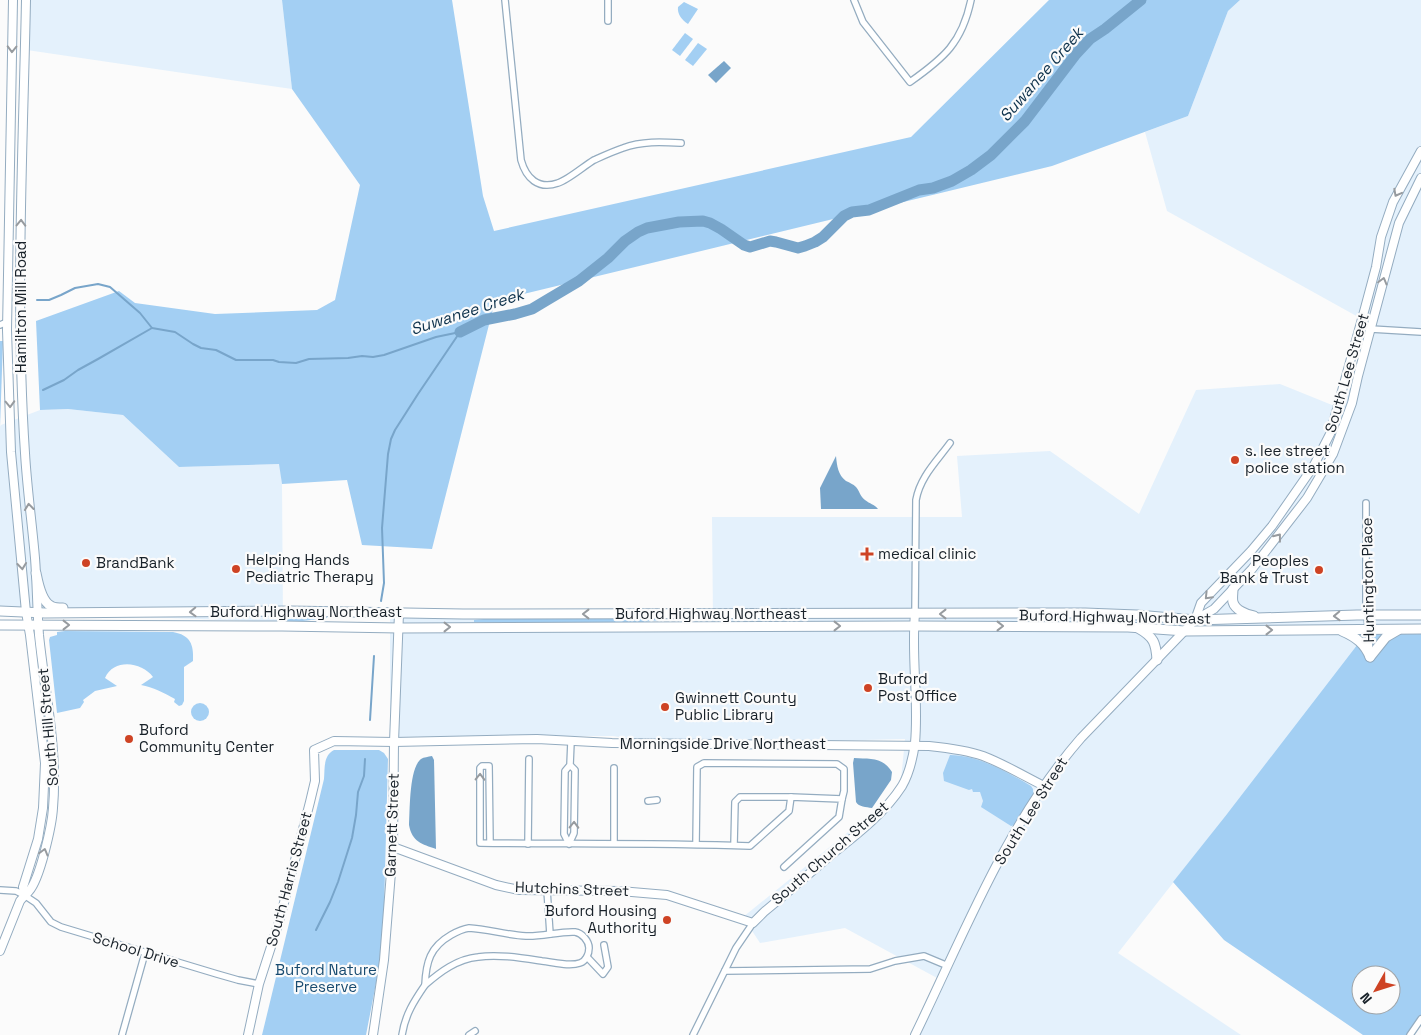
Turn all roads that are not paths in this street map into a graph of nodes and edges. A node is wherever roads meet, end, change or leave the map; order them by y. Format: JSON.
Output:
{"nodes":[{"id":1,"x":13,"y":0,"type":"edge"},
{"id":2,"x":26,"y":0,"type":"edge"},
{"id":3,"x":506,"y":0,"type":"edge"},
{"id":4,"x":608,"y":0,"type":"edge"},
{"id":5,"x":854,"y":0,"type":"edge"},
{"id":6,"x":971,"y":0,"type":"edge"},
{"id":7,"x":608,"y":21,"type":"dead end"},
{"id":8,"x":681,"y":143,"type":"dead end"},
{"id":9,"x":1421,"y":151,"type":"edge"},
{"id":10,"x":1421,"y":178,"type":"edge"},
{"id":11,"x":4,"y":324,"type":"edge"},
{"id":12,"x":1360,"y":326,"type":"junction"},
{"id":13,"x":1371,"y":329,"type":"junction"},
{"id":14,"x":1421,"y":332,"type":"edge"},
{"id":15,"x":4,"y":351,"type":"edge"},
{"id":16,"x":950,"y":443,"type":"dead end"},
{"id":17,"x":1366,"y":503,"type":"dead end"},
{"id":18,"x":36,"y":573,"type":"junction"},
{"id":19,"x":1233,"y":589,"type":"junction"},
{"id":20,"x":0,"y":612,"type":"edge"},
{"id":21,"x":26,"y":612,"type":"junction"},
{"id":22,"x":88,"y":612,"type":"junction"},
{"id":23,"x":37,"y":613,"type":"junction"},
{"id":24,"x":399,"y":613,"type":"junction"},
{"id":25,"x":915,"y":614,"type":"junction"},
{"id":26,"x":1367,"y":615,"type":"junction"},
{"id":27,"x":1421,"y":615,"type":"edge"},
{"id":28,"x":1267,"y":618,"type":"junction"},
{"id":29,"x":1195,"y":620,"type":"junction"},
{"id":30,"x":0,"y":625,"type":"edge"},
{"id":31,"x":28,"y":625,"type":"junction"},
{"id":32,"x":38,"y":625,"type":"junction"},
{"id":33,"x":914,"y":626,"type":"junction"},
{"id":34,"x":399,"y":628,"type":"junction"},
{"id":35,"x":1138,"y":628,"type":"junction"},
{"id":36,"x":1368,"y":629,"type":"junction"},
{"id":37,"x":1400,"y":629,"type":"junction"},
{"id":38,"x":1421,"y":629,"type":"edge"},
{"id":39,"x":1339,"y":630,"type":"junction"},
{"id":40,"x":1185,"y":631,"type":"junction"},
{"id":41,"x":1370,"y":657,"type":"junction"},
{"id":42,"x":1156,"y":660,"type":"junction"},
{"id":43,"x":394,"y":742,"type":"junction"},
{"id":44,"x":571,"y":742,"type":"junction"},
{"id":45,"x":915,"y":745,"type":"junction"},
{"id":46,"x":314,"y":750,"type":"joint"},
{"id":47,"x":529,"y":760,"type":"dead end"},
{"id":48,"x":570,"y":765,"type":"junction"},
{"id":49,"x":614,"y":768,"type":"dead end"},
{"id":50,"x":1044,"y":786,"type":"junction"},
{"id":51,"x":791,"y":797,"type":"junction"},
{"id":52,"x":490,"y":799,"type":"junction"},
{"id":53,"x":842,"y":799,"type":"junction"},
{"id":54,"x":480,"y":800,"type":"junction"},
{"id":55,"x":648,"y":800,"type":"dead end"},
{"id":56,"x":656,"y":800,"type":"dead end"},
{"id":57,"x":574,"y":801,"type":"junction"},
{"id":58,"x":564,"y":802,"type":"junction"},
{"id":59,"x":490,"y":843,"type":"junction"},
{"id":60,"x":614,"y":843,"type":"junction"},
{"id":61,"x":528,"y":844,"type":"junction"},
{"id":62,"x":569,"y":844,"type":"junction"},
{"id":63,"x":696,"y":844,"type":"junction"},
{"id":64,"x":734,"y":845,"type":"junction"},
{"id":65,"x":393,"y":847,"type":"junction"},
{"id":66,"x":784,"y":867,"type":"dead end"},
{"id":67,"x":0,"y":890,"type":"edge"},
{"id":68,"x":547,"y":890,"type":"junction"},
{"id":69,"x":24,"y":895,"type":"junction"},
{"id":70,"x":753,"y":923,"type":"junction"},
{"id":71,"x":550,"y":934,"type":"junction"},
{"id":72,"x":604,"y":945,"type":"dead end"},
{"id":73,"x":0,"y":951,"type":"edge"},
{"id":74,"x":145,"y":952,"type":"junction"},
{"id":75,"x":587,"y":957,"type":"junction"},
{"id":76,"x":948,"y":966,"type":"junction"},
{"id":77,"x":725,"y":971,"type":"junction"},
{"id":78,"x":259,"y":984,"type":"junction"},
{"id":79,"x":425,"y":985,"type":"junction"},
{"id":80,"x":1421,"y":1019,"type":"edge"},
{"id":81,"x":122,"y":1035,"type":"edge"},
{"id":82,"x":248,"y":1035,"type":"edge"},
{"id":83,"x":373,"y":1035,"type":"edge"},
{"id":84,"x":402,"y":1035,"type":"edge"},
{"id":85,"x":693,"y":1035,"type":"edge"},
{"id":86,"x":915,"y":1035,"type":"edge"},
{"id":87,"x":1410,"y":1035,"type":"edge"}],
"edges":[{"from":1,"to":11,"type":"street","name":"Hamilton Mill Road","one_way":true},
{"from":18,"to":2,"type":"street","name":"Hamilton Mill Road","one_way":true},
{"from":3,"to":8,"type":"street"},
{"from":4,"to":7,"type":"street"},
{"from":5,"to":6,"type":"street"},
{"from":9,"to":12,"type":"street","name":"South Lee Street","one_way":true},
{"from":13,"to":10,"type":"street","name":"South Lee Street","one_way":true},
{"from":11,"to":15,"type":"street","name":"Hamilton Mill Road"},
{"from":12,"to":13,"type":"street"},
{"from":12,"to":29,"type":"street","name":"South Lee Street","one_way":true},
{"from":13,"to":14,"type":"street"},
{"from":19,"to":13,"type":"street","name":"South Lee Street","one_way":true},
{"from":15,"to":21,"type":"street","name":"Hamilton Mill Road","one_way":true},
{"from":16,"to":25,"type":"street"},
{"from":17,"to":26,"type":"street","name":"Huntington Place"},
{"from":18,"to":22,"type":"main road"},
{"from":18,"to":23,"type":"street","name":"Hamilton Mill Road"},
{"from":19,"to":28,"type":"main road"},
{"from":19,"to":29,"type":"street","name":"South Lee Street"},
{"from":20,"to":21,"type":"main road","name":"Buford Highway Northeast"},
{"from":21,"to":23,"type":"main road","name":"Buford Highway Northeast"},
{"from":21,"to":31,"type":"street","name":"South Hill Street"},
{"from":22,"to":23,"type":"main road","name":"Buford Highway Northeast"},
{"from":24,"to":22,"type":"main road","name":"Buford Highway Northeast","one_way":true},
{"from":23,"to":32,"type":"street","name":"South Hill Street"},
{"from":25,"to":24,"type":"main road","name":"Buford Highway Northeast","one_way":true},
{"from":24,"to":34,"type":"street","name":"Garnett Street"},
{"from":29,"to":25,"type":"main road","name":"Buford Highway Northeast","one_way":true},
{"from":25,"to":33,"type":"street","name":"South Church Street"},
{"from":26,"to":27,"type":"main road","name":"Buford Highway Northeast"},
{"from":26,"to":28,"type":"main road","name":"Buford Highway Northeast","one_way":true},
{"from":26,"to":36,"type":"street","name":"Huntington Place"},
{"from":28,"to":29,"type":"main road","name":"Buford Highway Northeast"},
{"from":29,"to":40,"type":"street","name":"South Lee Street"},
{"from":30,"to":31,"type":"main road","name":"Buford Highway Northeast"},
{"from":31,"to":32,"type":"main road","name":"Buford Highway Northeast"},
{"from":31,"to":69,"type":"street","name":"South Hill Street"},
{"from":32,"to":34,"type":"main road","name":"Buford Highway Northeast","one_way":true},
{"from":69,"to":32,"type":"street","name":"South Hill Street","one_way":true},
{"from":34,"to":33,"type":"main road","name":"Buford Highway Northeast","one_way":true},
{"from":33,"to":35,"type":"main road","name":"Buford Highway Northeast","one_way":true},
{"from":33,"to":45,"type":"street","name":"South Church Street"},
{"from":34,"to":43,"type":"street","name":"Garnett Street"},
{"from":35,"to":40,"type":"main road","name":"Buford Highway Northeast"},
{"from":35,"to":42,"type":"main road"},
{"from":36,"to":37,"type":"main road","name":"Buford Highway Northeast"},
{"from":36,"to":39,"type":"main road","name":"Buford Highway Northeast"},
{"from":36,"to":41,"type":"street","name":"Huntington Place"},
{"from":37,"to":38,"type":"main road","name":"Buford Highway Northeast"},
{"from":37,"to":41,"type":"main road"},
{"from":40,"to":39,"type":"main road","name":"Buford Highway Northeast","one_way":true},
{"from":39,"to":41,"type":"main road"},
{"from":40,"to":42,"type":"street","name":"South Lee Street"},
{"from":42,"to":50,"type":"street","name":"South Lee Street"},
{"from":43,"to":44,"type":"street","name":"Morningside Drive Northeast"},
{"from":43,"to":46,"type":"street","name":"Morningside Drive Northeast"},
{"from":43,"to":65,"type":"street","name":"Garnett Street"},
{"from":44,"to":45,"type":"street","name":"Morningside Drive Northeast"},
{"from":44,"to":48,"type":"street"},
{"from":45,"to":50,"type":"street","name":"Morningside Drive Northeast"},
{"from":45,"to":70,"type":"street","name":"South Church Street"},
{"from":46,"to":78,"type":"street","name":"South Harris Street"},
{"from":47,"to":61,"type":"street"},
{"from":48,"to":57,"type":"street"},
{"from":48,"to":58,"type":"street"},
{"from":49,"to":60,"type":"street"},
{"from":50,"to":76,"type":"street","name":"South Lee Street"},
{"from":51,"to":53,"type":"street"},
{"from":51,"to":64,"type":"street"},
{"from":51,"to":64,"type":"street"},
{"from":52,"to":54,"type":"street"},
{"from":54,"to":52,"type":"street","one_way":true},
{"from":52,"to":59,"type":"street"},
{"from":53,"to":63,"type":"street"},
{"from":53,"to":66,"type":"street"},
{"from":54,"to":59,"type":"street"},
{"from":55,"to":56,"type":"street"},
{"from":57,"to":58,"type":"street"},
{"from":62,"to":57,"type":"street","one_way":true},
{"from":58,"to":62,"type":"street"},
{"from":59,"to":61,"type":"street"},
{"from":60,"to":62,"type":"street"},
{"from":60,"to":63,"type":"street"},
{"from":61,"to":62,"type":"street"},
{"from":63,"to":64,"type":"street"},
{"from":65,"to":68,"type":"street","name":"Hutchins Street"},
{"from":65,"to":83,"type":"street","name":"Garnett Street"},
{"from":67,"to":69,"type":"street"},
{"from":68,"to":70,"type":"street","name":"Hutchins Street"},
{"from":68,"to":71,"type":"street"},
{"from":69,"to":73,"type":"street","name":"South Hill Street"},
{"from":69,"to":74,"type":"street","name":"School Drive"},
{"from":70,"to":77,"type":"street","name":"South Church Street"},
{"from":71,"to":75,"type":"street"},
{"from":71,"to":79,"type":"street"},
{"from":72,"to":75,"type":"street"},
{"from":74,"to":78,"type":"street","name":"School Drive"},
{"from":74,"to":81,"type":"street"},
{"from":75,"to":79,"type":"street"},
{"from":76,"to":77,"type":"street"},
{"from":76,"to":86,"type":"street","name":"South Lee Street"},
{"from":77,"to":85,"type":"street","name":"South Church Street"},
{"from":78,"to":82,"type":"street","name":"South Harris Street"},
{"from":79,"to":84,"type":"street"},
{"from":80,"to":87,"type":"street"}]}
